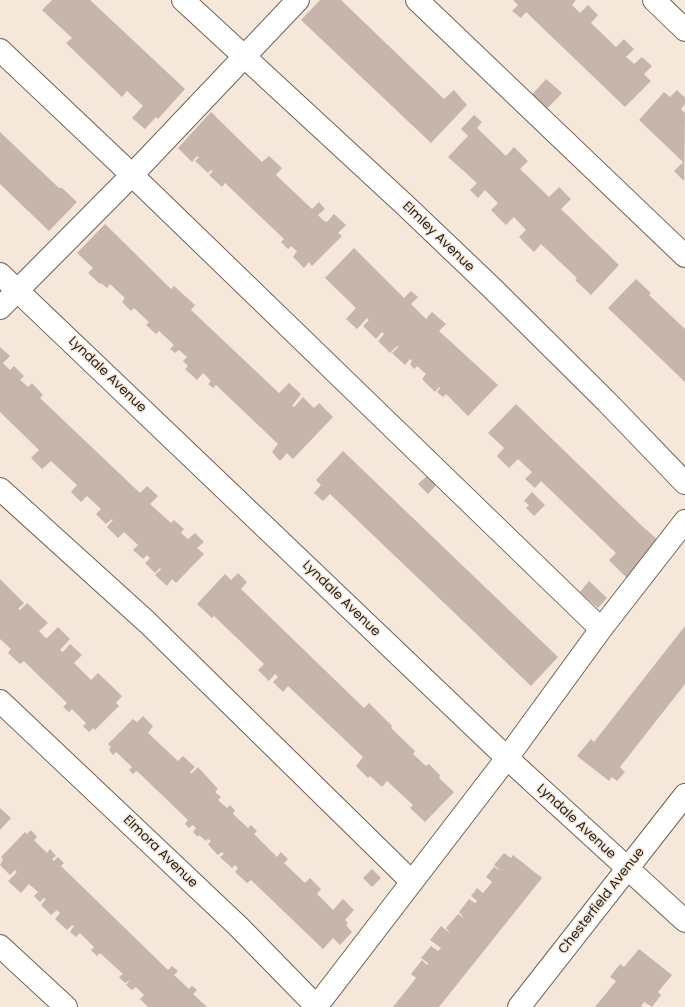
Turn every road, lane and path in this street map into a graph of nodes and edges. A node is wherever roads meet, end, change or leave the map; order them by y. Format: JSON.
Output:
{"nodes":[{"id":1,"x":183,"y":0,"type":"edge"},
{"id":2,"x":298,"y":0,"type":"edge"},
{"id":3,"x":417,"y":0,"type":"edge"},
{"id":4,"x":654,"y":0,"type":"edge"},
{"id":5,"x":685,"y":30,"type":"edge"},
{"id":6,"x":0,"y":50,"type":"edge"},
{"id":7,"x":244,"y":57,"type":"junction"},
{"id":8,"x":132,"y":175,"type":"junction"},
{"id":9,"x":685,"y":256,"type":"edge"},
{"id":10,"x":0,"y":274,"type":"edge"},
{"id":11,"x":17,"y":290,"type":"junction"},
{"id":12,"x":0,"y":308,"type":"edge"},
{"id":13,"x":685,"y":483,"type":"edge"},
{"id":14,"x":0,"y":489,"type":"edge"},
{"id":15,"x":685,"y":520,"type":"edge"},
{"id":16,"x":601,"y":628,"type":"junction"},
{"id":17,"x":0,"y":701,"type":"edge"},
{"id":18,"x":507,"y":758,"type":"junction"},
{"id":19,"x":685,"y":795,"type":"edge"},
{"id":20,"x":626,"y":869,"type":"junction"},
{"id":21,"x":412,"y":882,"type":"junction"},
{"id":22,"x":685,"y":921,"type":"edge"},
{"id":23,"x":0,"y":946,"type":"edge"},
{"id":24,"x":66,"y":1007,"type":"edge"},
{"id":25,"x":316,"y":1007,"type":"edge"},
{"id":26,"x":519,"y":1007,"type":"edge"}],
"edges":[{"from":1,"to":7,"type":"street","name":"Elmley Avenue"},
{"from":2,"to":7,"type":"street"},
{"from":3,"to":9,"type":"street"},
{"from":4,"to":5,"type":"street"},
{"from":6,"to":8,"type":"street"},
{"from":7,"to":8,"type":"street"},
{"from":7,"to":13,"type":"street","name":"Elmley Avenue"},
{"from":8,"to":11,"type":"street"},
{"from":8,"to":16,"type":"street"},
{"from":10,"to":11,"type":"street","name":"Lyndale Avenue"},
{"from":11,"to":12,"type":"street"},
{"from":11,"to":18,"type":"street","name":"Lyndale Avenue"},
{"from":14,"to":21,"type":"street"},
{"from":15,"to":16,"type":"street"},
{"from":16,"to":18,"type":"street"},
{"from":17,"to":25,"type":"street","name":"Elmora Avenue"},
{"from":18,"to":20,"type":"street","name":"Lyndale Avenue"},
{"from":18,"to":21,"type":"street"},
{"from":19,"to":20,"type":"street","name":"Chesterfield Avenue"},
{"from":20,"to":22,"type":"street","name":"Lyndale Avenue"},
{"from":20,"to":26,"type":"street","name":"Chesterfield Avenue"},
{"from":21,"to":25,"type":"street"},
{"from":23,"to":24,"type":"street"}]}
